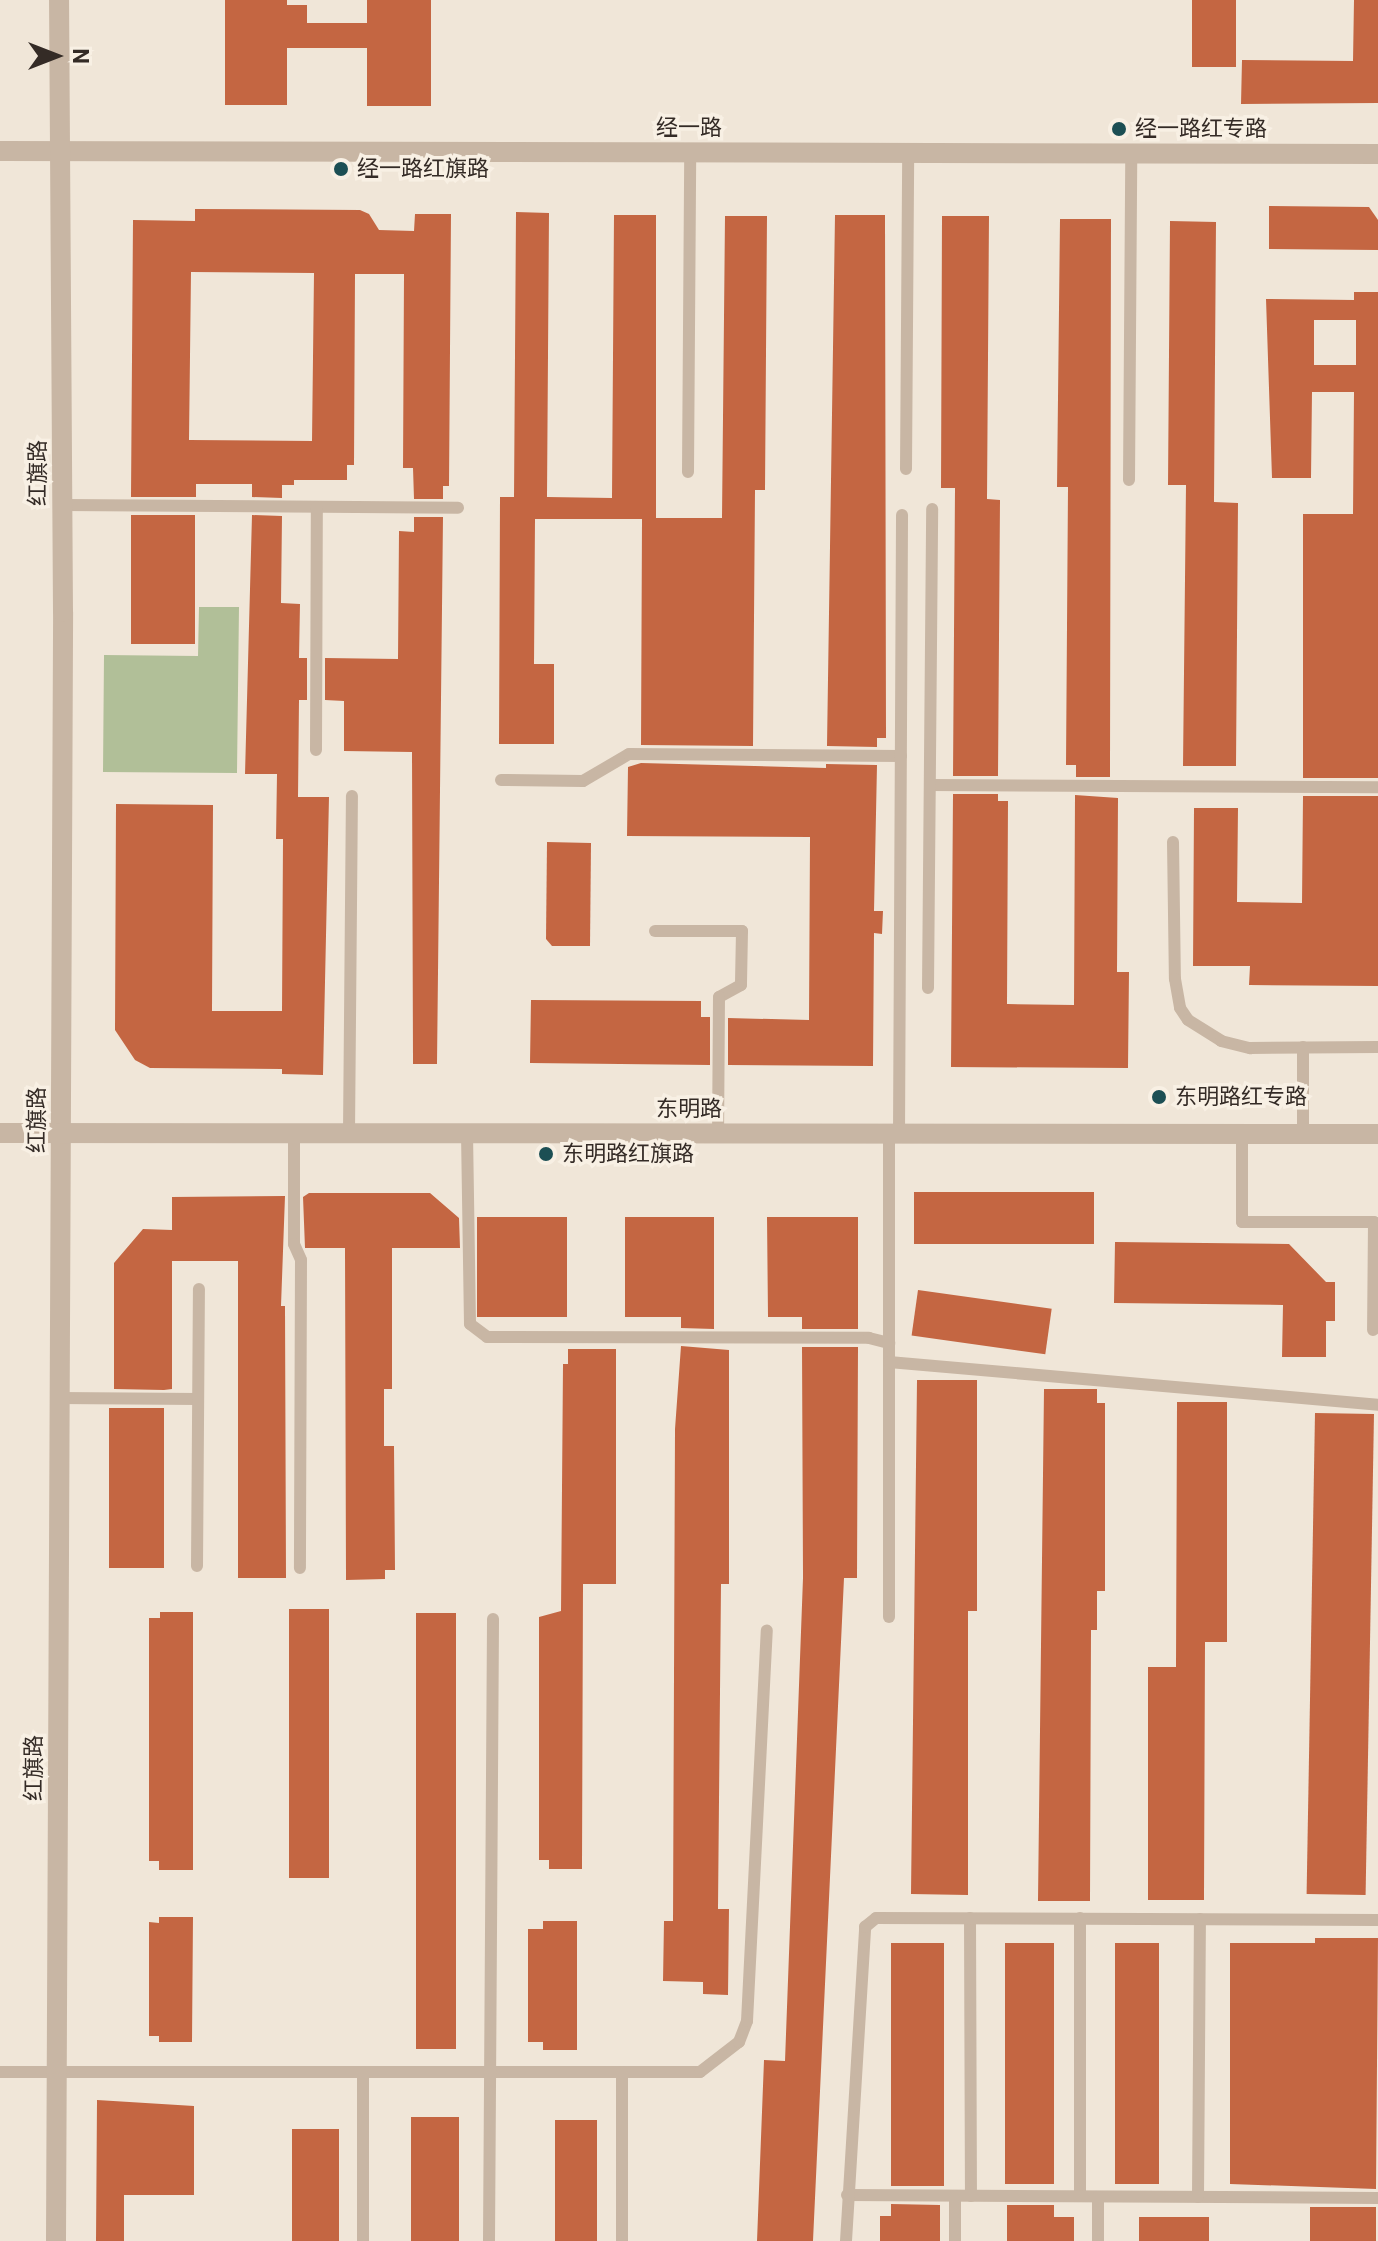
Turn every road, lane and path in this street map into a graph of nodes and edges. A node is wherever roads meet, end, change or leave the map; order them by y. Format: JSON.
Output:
{"nodes":[{"id":1,"x":59,"y":0,"type":"edge"},
{"id":2,"x":0,"y":151,"type":"edge"},
{"id":3,"x":60,"y":151,"type":"junction"},
{"id":4,"x":690,"y":152,"type":"junction"},
{"id":5,"x":908,"y":152,"type":"junction"},
{"id":6,"x":1131,"y":153,"type":"junction"},
{"id":7,"x":1378,"y":154,"type":"edge"},
{"id":8,"x":906,"y":469,"type":"dead end"},
{"id":9,"x":688,"y":472,"type":"dead end"},
{"id":10,"x":1129,"y":480,"type":"dead end"},
{"id":11,"x":62,"y":505,"type":"junction"},
{"id":12,"x":317,"y":507,"type":"junction"},
{"id":13,"x":458,"y":508,"type":"dead end"},
{"id":14,"x":932,"y":509,"type":"dead end"},
{"id":15,"x":902,"y":515,"type":"dead end"},
{"id":16,"x":316,"y":750,"type":"dead end"},
{"id":17,"x":901,"y":756,"type":"junction"},
{"id":18,"x":501,"y":780,"type":"dead end"},
{"id":19,"x":930,"y":785,"type":"junction"},
{"id":20,"x":1378,"y":787,"type":"edge"},
{"id":21,"x":352,"y":796,"type":"dead end"},
{"id":22,"x":1173,"y":842,"type":"dead end"},
{"id":23,"x":655,"y":931,"type":"dead end"},
{"id":24,"x":928,"y":988,"type":"dead end"},
{"id":25,"x":1303,"y":1047,"type":"junction"},
{"id":26,"x":1378,"y":1047,"type":"edge"},
{"id":27,"x":0,"y":1133,"type":"edge"},
{"id":28,"x":61,"y":1133,"type":"junction"},
{"id":29,"x":294,"y":1133,"type":"junction"},
{"id":30,"x":349,"y":1133,"type":"junction"},
{"id":31,"x":467,"y":1133,"type":"junction"},
{"id":32,"x":718,"y":1133,"type":"junction"},
{"id":33,"x":894,"y":1134,"type":"junction"},
{"id":34,"x":1242,"y":1134,"type":"junction"},
{"id":35,"x":1303,"y":1134,"type":"junction"},
{"id":36,"x":1378,"y":1134,"type":"edge"},
{"id":37,"x":199,"y":1289,"type":"dead end"},
{"id":38,"x":1373,"y":1330,"type":"dead end"},
{"id":39,"x":889,"y":1343,"type":"junction"},
{"id":40,"x":889,"y":1362,"type":"junction"},
{"id":41,"x":59,"y":1398,"type":"junction"},
{"id":42,"x":198,"y":1399,"type":"junction"},
{"id":43,"x":1378,"y":1405,"type":"edge"},
{"id":44,"x":197,"y":1566,"type":"dead end"},
{"id":45,"x":300,"y":1568,"type":"dead end"},
{"id":46,"x":889,"y":1617,"type":"dead end"},
{"id":47,"x":493,"y":1619,"type":"dead end"},
{"id":48,"x":767,"y":1631,"type":"dead end"},
{"id":49,"x":970,"y":1918,"type":"junction"},
{"id":50,"x":1080,"y":1918,"type":"junction"},
{"id":51,"x":1200,"y":1919,"type":"junction"},
{"id":52,"x":1378,"y":1920,"type":"edge"},
{"id":53,"x":0,"y":2072,"type":"edge"},
{"id":54,"x":490,"y":2072,"type":"junction"},
{"id":55,"x":622,"y":2072,"type":"junction"},
{"id":56,"x":56,"y":2073,"type":"junction"},
{"id":57,"x":363,"y":2073,"type":"junction"},
{"id":58,"x":847,"y":2195,"type":"junction"},
{"id":59,"x":955,"y":2196,"type":"junction"},
{"id":60,"x":971,"y":2196,"type":"junction"},
{"id":61,"x":1080,"y":2196,"type":"junction"},
{"id":62,"x":1098,"y":2197,"type":"junction"},
{"id":63,"x":1198,"y":2197,"type":"junction"},
{"id":64,"x":1378,"y":2198,"type":"edge"},
{"id":65,"x":56,"y":2241,"type":"edge"},
{"id":66,"x":363,"y":2241,"type":"edge"},
{"id":67,"x":489,"y":2241,"type":"edge"},
{"id":68,"x":622,"y":2241,"type":"edge"},
{"id":69,"x":846,"y":2241,"type":"edge"},
{"id":70,"x":955,"y":2241,"type":"edge"},
{"id":71,"x":1098,"y":2241,"type":"edge"}],
"edges":[{"from":1,"to":3,"type":"street","name":"红旗路"},
{"from":2,"to":3,"type":"street","name":"经一路"},
{"from":3,"to":4,"type":"street","name":"经一路"},
{"from":3,"to":11,"type":"street","name":"红旗路"},
{"from":4,"to":5,"type":"street","name":"经一路"},
{"from":4,"to":9,"type":"lane"},
{"from":5,"to":6,"type":"street","name":"经一路"},
{"from":5,"to":8,"type":"lane"},
{"from":6,"to":7,"type":"street","name":"经一路"},
{"from":6,"to":10,"type":"lane"},
{"from":11,"to":12,"type":"lane"},
{"from":11,"to":28,"type":"street","name":"红旗路"},
{"from":12,"to":13,"type":"lane"},
{"from":12,"to":16,"type":"lane"},
{"from":14,"to":19,"type":"lane"},
{"from":15,"to":17,"type":"lane"},
{"from":17,"to":18,"type":"lane"},
{"from":17,"to":33,"type":"lane"},
{"from":19,"to":20,"type":"lane"},
{"from":19,"to":24,"type":"lane"},
{"from":21,"to":30,"type":"lane"},
{"from":22,"to":25,"type":"lane"},
{"from":23,"to":32,"type":"lane"},
{"from":25,"to":26,"type":"lane"},
{"from":25,"to":35,"type":"lane"},
{"from":27,"to":28,"type":"street","name":"东明路"},
{"from":28,"to":29,"type":"street","name":"东明路"},
{"from":28,"to":41,"type":"street","name":"红旗路"},
{"from":29,"to":30,"type":"street","name":"东明路"},
{"from":29,"to":45,"type":"lane"},
{"from":30,"to":31,"type":"street","name":"东明路"},
{"from":31,"to":32,"type":"street","name":"东明路"},
{"from":31,"to":39,"type":"lane"},
{"from":32,"to":33,"type":"street","name":"东明路"},
{"from":33,"to":34,"type":"street","name":"东明路"},
{"from":33,"to":39,"type":"lane"},
{"from":34,"to":35,"type":"street","name":"东明路"},
{"from":34,"to":38,"type":"lane"},
{"from":35,"to":36,"type":"street","name":"东明路"},
{"from":37,"to":42,"type":"lane"},
{"from":39,"to":40,"type":"lane"},
{"from":40,"to":43,"type":"lane"},
{"from":40,"to":46,"type":"lane"},
{"from":41,"to":42,"type":"lane"},
{"from":41,"to":56,"type":"street","name":"红旗路"},
{"from":42,"to":44,"type":"lane"},
{"from":47,"to":54,"type":"lane"},
{"from":48,"to":55,"type":"lane"},
{"from":49,"to":50,"type":"lane"},
{"from":49,"to":58,"type":"lane"},
{"from":49,"to":60,"type":"lane"},
{"from":50,"to":51,"type":"lane"},
{"from":50,"to":61,"type":"lane"},
{"from":51,"to":52,"type":"lane"},
{"from":51,"to":63,"type":"lane"},
{"from":53,"to":56,"type":"lane"},
{"from":54,"to":55,"type":"lane"},
{"from":54,"to":57,"type":"lane"},
{"from":54,"to":67,"type":"lane"},
{"from":55,"to":68,"type":"lane"},
{"from":56,"to":57,"type":"lane"},
{"from":56,"to":65,"type":"street","name":"红旗路"},
{"from":57,"to":66,"type":"lane"},
{"from":58,"to":59,"type":"lane"},
{"from":58,"to":69,"type":"lane"},
{"from":59,"to":60,"type":"lane"},
{"from":59,"to":70,"type":"lane"},
{"from":60,"to":61,"type":"lane"},
{"from":61,"to":62,"type":"lane"},
{"from":62,"to":63,"type":"lane"},
{"from":62,"to":71,"type":"lane"},
{"from":63,"to":64,"type":"lane"}]}
